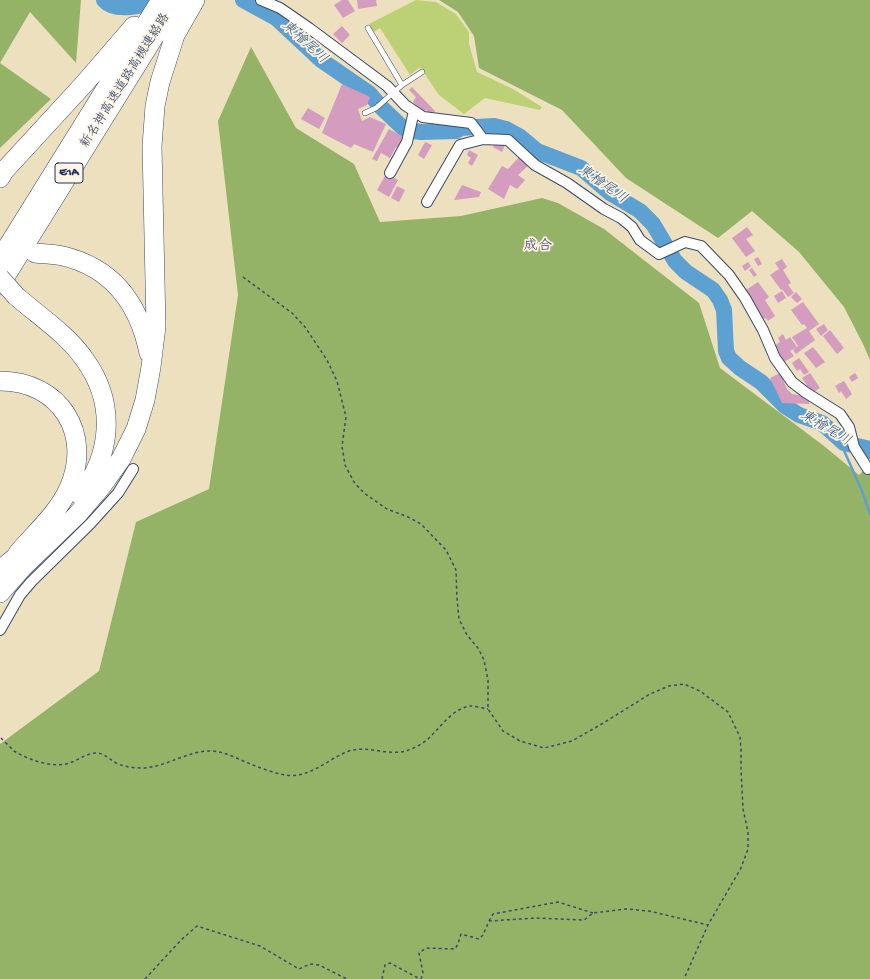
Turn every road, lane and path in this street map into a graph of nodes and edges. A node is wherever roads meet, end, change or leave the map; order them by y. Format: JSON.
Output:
{"nodes":[{"id":1,"x":152,"y":0,"type":"edge"},
{"id":2,"x":161,"y":0,"type":"edge"},
{"id":3,"x":177,"y":0,"type":"edge"},
{"id":4,"x":194,"y":0,"type":"edge"},
{"id":5,"x":261,"y":0,"type":"edge"},
{"id":6,"x":368,"y":28,"type":"dead end"},
{"id":7,"x":122,"y":60,"type":"junction"},
{"id":8,"x":422,"y":72,"type":"dead end"},
{"id":9,"x":402,"y":85,"type":"junction"},
{"id":10,"x":394,"y":93,"type":"junction"},
{"id":11,"x":414,"y":111,"type":"junction"},
{"id":12,"x":365,"y":114,"type":"dead end"},
{"id":13,"x":483,"y":139,"type":"junction"},
{"id":14,"x":390,"y":173,"type":"dead end"},
{"id":15,"x":0,"y":178,"type":"edge"},
{"id":16,"x":427,"y":202,"type":"dead end"},
{"id":17,"x":35,"y":253,"type":"dead end"},
{"id":18,"x":0,"y":259,"type":"edge"},
{"id":19,"x":243,"y":277,"type":"dead end"},
{"id":20,"x":0,"y":278,"type":"edge"},
{"id":21,"x":0,"y":285,"type":"edge"},
{"id":22,"x":151,"y":367,"type":"junction"},
{"id":23,"x":0,"y":381,"type":"edge"},
{"id":24,"x":133,"y":469,"type":"dead end"},
{"id":25,"x":868,"y":469,"type":"dead end"},
{"id":26,"x":7,"y":565,"type":"edge"},
{"id":27,"x":0,"y":593,"type":"edge"},
{"id":28,"x":0,"y":630,"type":"edge"},
{"id":29,"x":488,"y":709,"type":"junction"},
{"id":30,"x":1,"y":738,"type":"dead end"},
{"id":31,"x":593,"y":913,"type":"junction"},
{"id":32,"x":489,"y":921,"type":"junction"},
{"id":33,"x":708,"y":925,"type":"junction"},
{"id":34,"x":145,"y":979,"type":"edge"},
{"id":35,"x":347,"y":979,"type":"edge"},
{"id":36,"x":382,"y":979,"type":"edge"},
{"id":37,"x":420,"y":979,"type":"edge"},
{"id":38,"x":684,"y":979,"type":"edge"}],
"edges":[{"from":1,"to":7,"type":"highway"},
{"from":2,"to":7,"type":"highway","name":"新名神高速道路高槻連絡路","number":"E1A"},
{"from":3,"to":7,"type":"highway","name":"新名神高速道路高槻連絡路","number":"E1A"},
{"from":4,"to":22,"type":"highway"},
{"from":5,"to":10,"type":"street"},
{"from":6,"to":9,"type":"lane"},
{"from":7,"to":15,"type":"highway"},
{"from":7,"to":18,"type":"highway","name":"新名神高速道路高槻連絡路","number":"E1A"},
{"from":7,"to":21,"type":"highway","name":"新名神高速道路高槻連絡路","number":"E1A"},
{"from":8,"to":9,"type":"lane"},
{"from":9,"to":10,"type":"lane"},
{"from":10,"to":11,"type":"street"},
{"from":10,"to":12,"type":"lane"},
{"from":11,"to":13,"type":"street"},
{"from":11,"to":14,"type":"street"},
{"from":13,"to":16,"type":"street"},
{"from":13,"to":25,"type":"street"},
{"from":17,"to":22,"type":"highway"},
{"from":19,"to":29,"type":"path"},
{"from":20,"to":26,"type":"highway","bridge":true},
{"from":22,"to":27,"type":"highway"},
{"from":23,"to":26,"type":"highway"},
{"from":24,"to":28,"type":"street"},
{"from":29,"to":30,"type":"path"},
{"from":29,"to":33,"type":"path"},
{"from":31,"to":32,"type":"path"},
{"from":31,"to":32,"type":"path"},
{"from":31,"to":33,"type":"path"},
{"from":32,"to":37,"type":"path"},
{"from":33,"to":38,"type":"path"},
{"from":34,"to":35,"type":"path"},
{"from":36,"to":37,"type":"path"}]}
